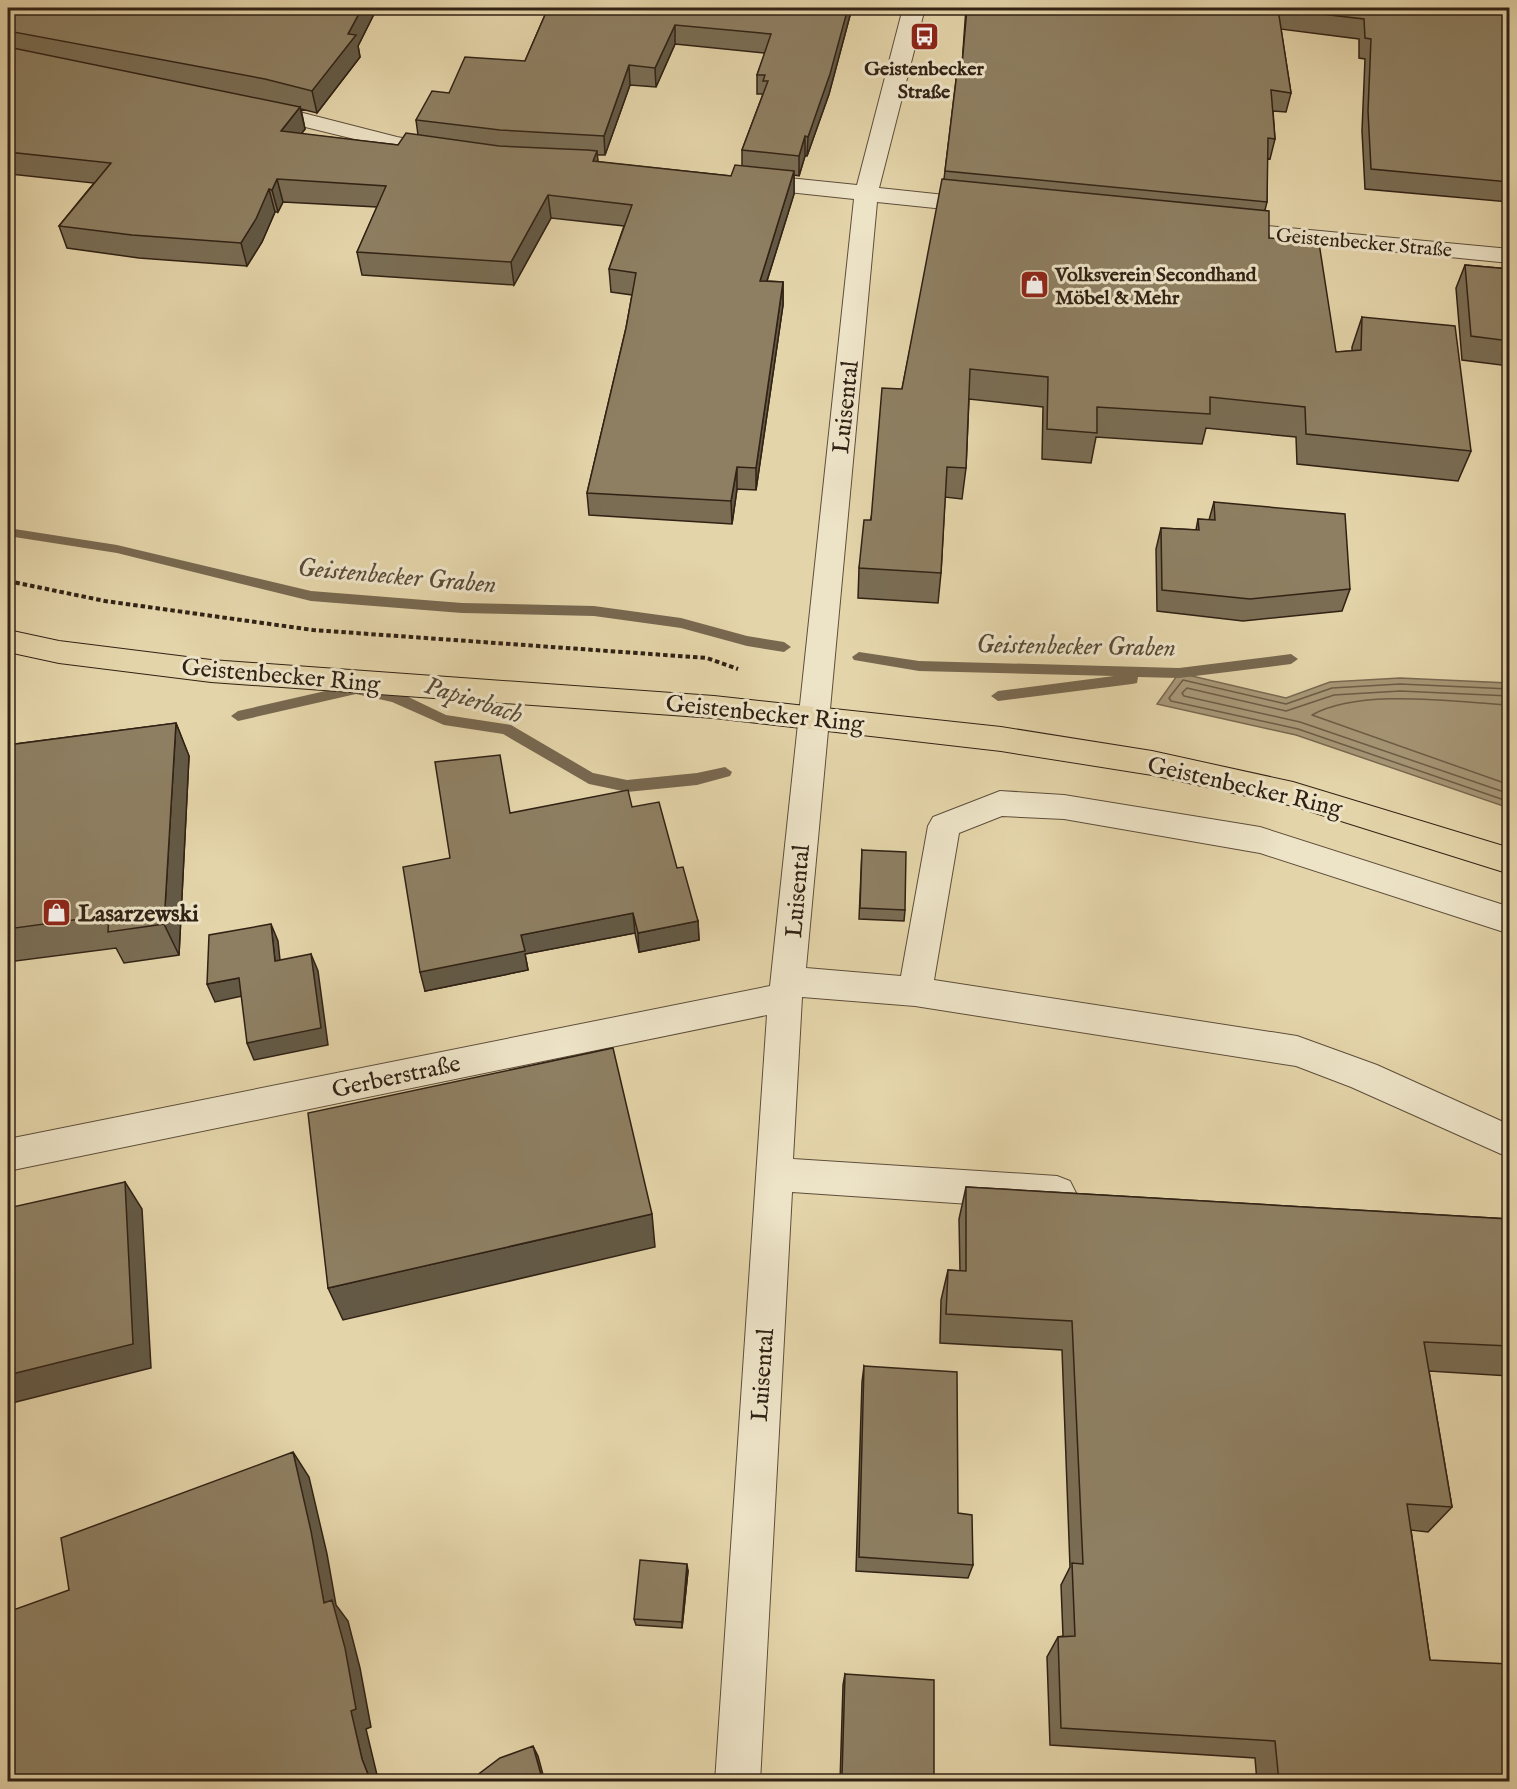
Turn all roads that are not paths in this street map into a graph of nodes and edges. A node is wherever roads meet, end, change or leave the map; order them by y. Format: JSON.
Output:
{"nodes":[{"id":1,"x":914,"y":8,"type":"edge"},
{"id":2,"x":241,"y":105,"type":"edge"},
{"id":3,"x":467,"y":155,"type":"edge"},
{"id":4,"x":731,"y":179,"type":"edge"},
{"id":5,"x":866,"y":194,"type":"junction"},
{"id":6,"x":1005,"y":208,"type":"edge"},
{"id":7,"x":1204,"y":227,"type":"edge"},
{"id":8,"x":1509,"y":256,"type":"edge"},
{"id":9,"x":8,"y":641,"type":"edge"},
{"id":10,"x":814,"y":716,"type":"junction"},
{"id":11,"x":1509,"y":861,"type":"edge"},
{"id":12,"x":1509,"y":921,"type":"edge"},
{"id":13,"x":787,"y":989,"type":"junction"},
{"id":14,"x":915,"y":992,"type":"junction"},
{"id":15,"x":1509,"y":1142,"type":"edge"},
{"id":16,"x":8,"y":1155,"type":"edge"},
{"id":17,"x":775,"y":1174,"type":"junction"},
{"id":18,"x":1090,"y":1196,"type":"edge"},
{"id":19,"x":737,"y":1782,"type":"edge"}],
"edges":[{"from":1,"to":5,"type":"street","name":"Luisental"},
{"from":2,"to":3,"type":"street"},
{"from":4,"to":5,"type":"street"},
{"from":5,"to":6,"type":"street"},
{"from":5,"to":10,"type":"street","name":"Luisental"},
{"from":7,"to":8,"type":"street","name":"Geistenbecker Straße"},
{"from":9,"to":10,"type":"main road","name":"Geistenbecker Ring"},
{"from":10,"to":11,"type":"main road","name":"Geistenbecker Ring"},
{"from":10,"to":13,"type":"street","name":"Luisental"},
{"from":12,"to":14,"type":"street"},
{"from":13,"to":14,"type":"street","name":"Gerberstraße"},
{"from":13,"to":16,"type":"street","name":"Gerberstraße"},
{"from":13,"to":17,"type":"street","name":"Luisental"},
{"from":14,"to":15,"type":"street","name":"Gerberstraße"},
{"from":17,"to":18,"type":"street"},
{"from":17,"to":19,"type":"street","name":"Luisental"}]}
